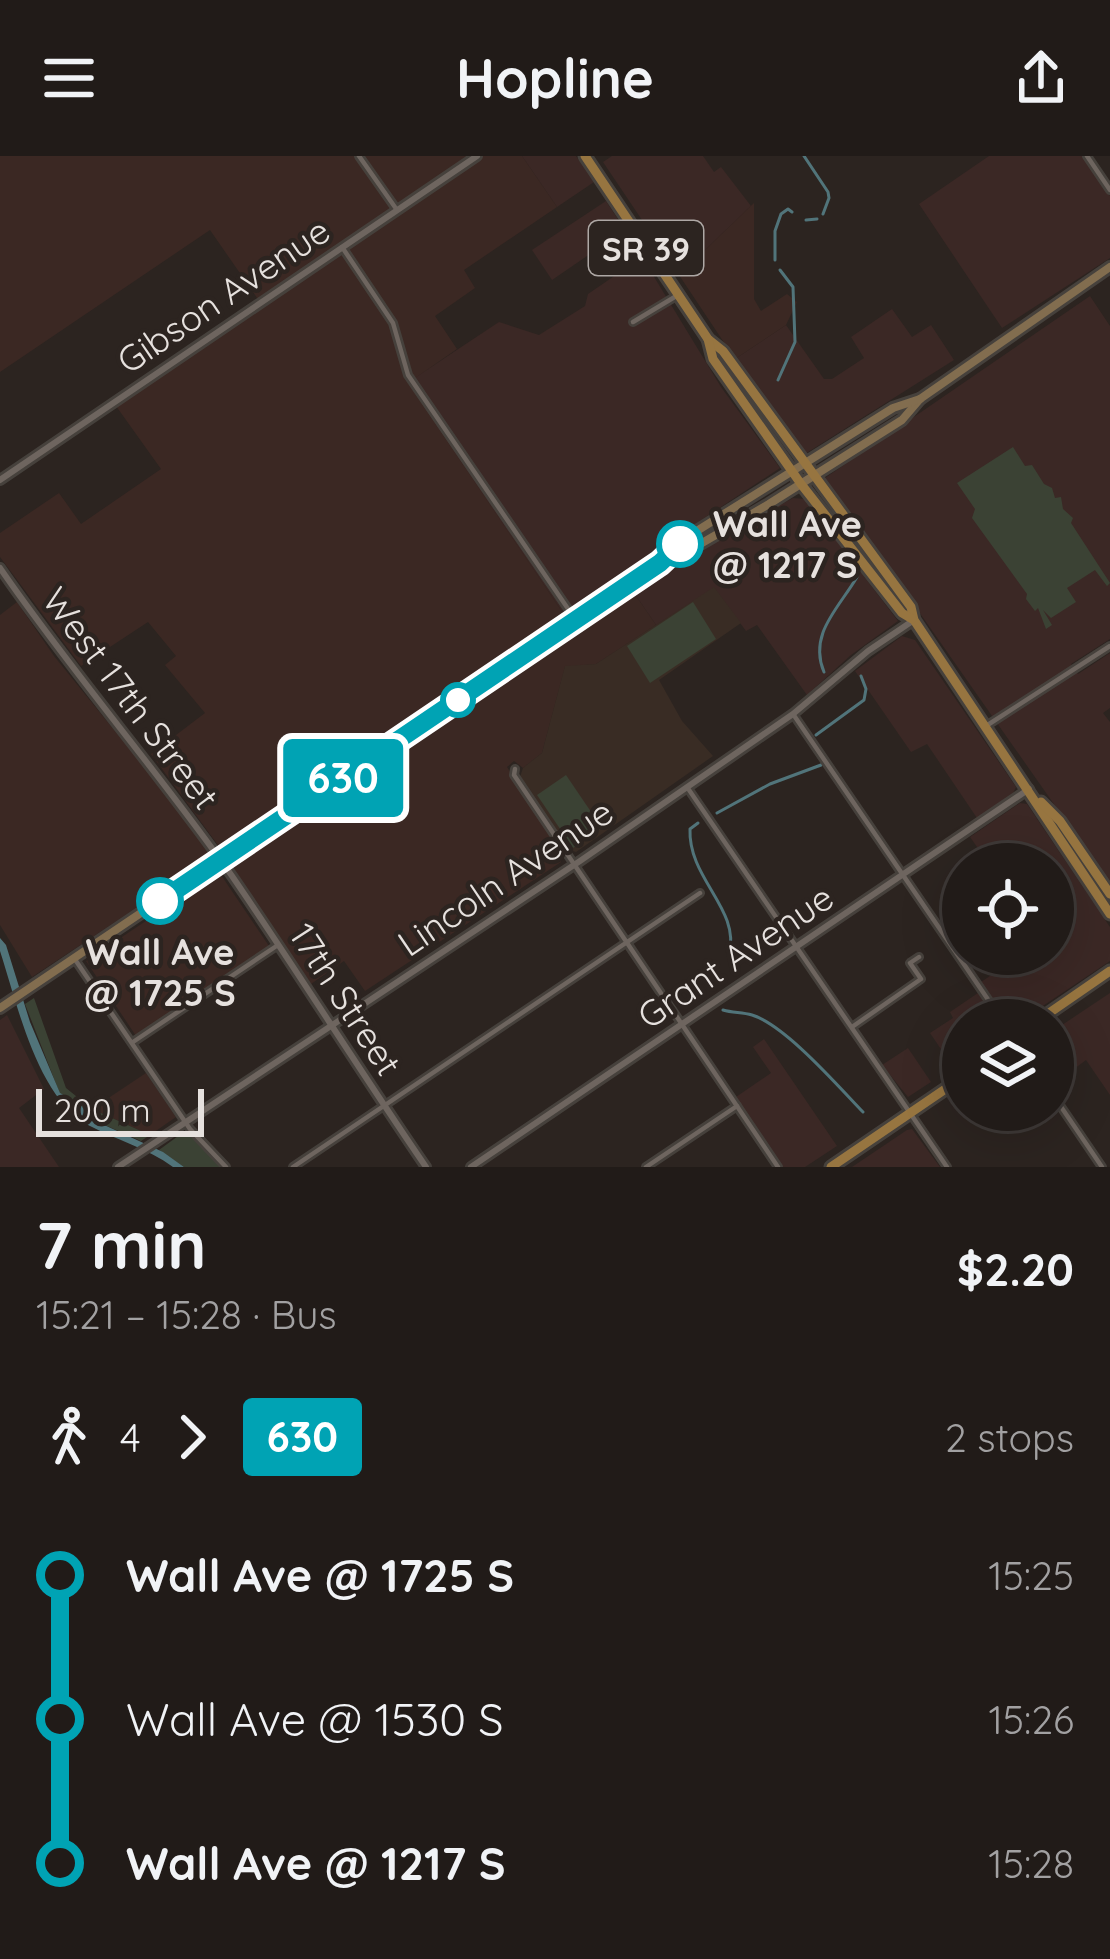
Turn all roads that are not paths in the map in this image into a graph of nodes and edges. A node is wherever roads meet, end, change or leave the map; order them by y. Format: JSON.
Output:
{"nodes":[{"id":1,"x":359,"y":156,"type":"edge"},
{"id":2,"x":477,"y":156,"type":"edge"},
{"id":3,"x":585,"y":156,"type":"edge"},
{"id":4,"x":1087,"y":156,"type":"edge"},
{"id":5,"x":1110,"y":190,"type":"edge"},
{"id":6,"x":397,"y":210,"type":"junction"},
{"id":7,"x":342,"y":247,"type":"junction"},
{"id":8,"x":1110,"y":267,"type":"edge"},
{"id":9,"x":678,"y":295,"type":"junction"},
{"id":10,"x":633,"y":322,"type":"dead end"},
{"id":11,"x":708,"y":339,"type":"junction"},
{"id":12,"x":920,"y":399,"type":"junction"},
{"id":13,"x":804,"y":464,"type":"junction"},
{"id":14,"x":792,"y":472,"type":"junction"},
{"id":15,"x":813,"y":477,"type":"junction"},
{"id":16,"x":0,"y":480,"type":"edge"},
{"id":17,"x":801,"y":484,"type":"junction"},
{"id":18,"x":672,"y":554,"type":"junction"},
{"id":19,"x":0,"y":568,"type":"edge"},
{"id":20,"x":575,"y":620,"type":"junction"},
{"id":21,"x":914,"y":620,"type":"junction"},
{"id":22,"x":1110,"y":646,"type":"edge"},
{"id":23,"x":793,"y":713,"type":"junction"},
{"id":24,"x":986,"y":726,"type":"junction"},
{"id":25,"x":515,"y":770,"type":"dead end"},
{"id":26,"x":687,"y":787,"type":"junction"},
{"id":27,"x":1029,"y":789,"type":"junction"},
{"id":28,"x":220,"y":861,"type":"junction"},
{"id":29,"x":574,"y":865,"type":"junction"},
{"id":30,"x":904,"y":875,"type":"junction"},
{"id":31,"x":700,"y":893,"type":"dead end"},
{"id":32,"x":1110,"y":894,"type":"edge"},
{"id":33,"x":1110,"y":914,"type":"edge"},
{"id":34,"x":626,"y":943,"type":"junction"},
{"id":35,"x":278,"y":945,"type":"junction"},
{"id":36,"x":797,"y":946,"type":"junction"},
{"id":37,"x":919,"y":957,"type":"dead end"},
{"id":38,"x":74,"y":958,"type":"junction"},
{"id":39,"x":1110,"y":975,"type":"edge"},
{"id":40,"x":988,"y":999,"type":"edge"},
{"id":41,"x":1074,"y":999,"type":"edge"},
{"id":42,"x":1,"y":1007,"type":"edge"},
{"id":43,"x":682,"y":1024,"type":"junction"},
{"id":44,"x":331,"y":1026,"type":"junction"},
{"id":45,"x":852,"y":1027,"type":"junction"},
{"id":46,"x":131,"y":1043,"type":"junction"},
{"id":47,"x":942,"y":1091,"type":"edge"},
{"id":48,"x":737,"y":1106,"type":"junction"},
{"id":49,"x":385,"y":1107,"type":"junction"},
{"id":50,"x":910,"y":1113,"type":"junction"},
{"id":51,"x":185,"y":1121,"type":"junction"},
{"id":52,"x":1074,"y":1126,"type":"edge"},
{"id":53,"x":118,"y":1167,"type":"edge"},
{"id":54,"x":226,"y":1167,"type":"edge"},
{"id":55,"x":293,"y":1167,"type":"edge"},
{"id":56,"x":426,"y":1167,"type":"edge"},
{"id":57,"x":471,"y":1167,"type":"edge"},
{"id":58,"x":646,"y":1167,"type":"edge"},
{"id":59,"x":778,"y":1167,"type":"edge"},
{"id":60,"x":831,"y":1167,"type":"edge"},
{"id":61,"x":947,"y":1167,"type":"edge"},
{"id":62,"x":1102,"y":1167,"type":"edge"}],
"edges":[{"from":1,"to":6,"type":"street"},
{"from":2,"to":6,"type":"street","name":"Gibson Avenue"},
{"from":3,"to":9,"type":"main road","number":"SR 39"},
{"from":4,"to":5,"type":"street"},
{"from":6,"to":7,"type":"street","name":"Gibson Avenue"},
{"from":7,"to":16,"type":"street","name":"Gibson Avenue"},
{"from":7,"to":20,"type":"street"},
{"from":8,"to":12,"type":"main road"},
{"from":9,"to":10,"type":"street"},
{"from":9,"to":11,"type":"main road","number":"SR 39"},
{"from":11,"to":13,"type":"main road","number":"SR 39"},
{"from":11,"to":14,"type":"main road","number":"SR 39"},
{"from":12,"to":13,"type":"main road"},
{"from":12,"to":15,"type":"main road"},
{"from":13,"to":14,"type":"main road"},
{"from":13,"to":15,"type":"main road","number":"SR 39"},
{"from":14,"to":17,"type":"main road","number":"SR 39"},
{"from":14,"to":18,"type":"main road"},
{"from":15,"to":17,"type":"main road"},
{"from":15,"to":21,"type":"main road","number":"SR 39"},
{"from":17,"to":18,"type":"main road"},
{"from":17,"to":21,"type":"main road","number":"SR 39"},
{"from":18,"to":20,"type":"main road"},
{"from":19,"to":28,"type":"street","name":"West 17th Street"},
{"from":20,"to":28,"type":"main road"},
{"from":21,"to":23,"type":"street","name":"Lincoln Avenue"},
{"from":21,"to":24,"type":"main road","number":"SR 39"},
{"from":22,"to":24,"type":"street"},
{"from":23,"to":26,"type":"street","name":"Lincoln Avenue"},
{"from":23,"to":30,"type":"street"},
{"from":24,"to":27,"type":"main road","number":"SR 39"},
{"from":25,"to":29,"type":"street"},
{"from":26,"to":29,"type":"street","name":"Lincoln Avenue"},
{"from":26,"to":36,"type":"street"},
{"from":27,"to":30,"type":"street","name":"Grant Avenue"},
{"from":27,"to":32,"type":"main road","number":"SR 39"},
{"from":27,"to":33,"type":"main road","number":"SR 39"},
{"from":28,"to":35,"type":"street","name":"17th Street"},
{"from":28,"to":38,"type":"main road"},
{"from":29,"to":34,"type":"street"},
{"from":29,"to":44,"type":"street","name":"Lincoln Avenue"},
{"from":30,"to":36,"type":"street","name":"Grant Avenue"},
{"from":30,"to":40,"type":"street"},
{"from":31,"to":34,"type":"street"},
{"from":34,"to":43,"type":"street"},
{"from":34,"to":49,"type":"street"},
{"from":35,"to":44,"type":"street","name":"17th Street"},
{"from":35,"to":46,"type":"street"},
{"from":36,"to":43,"type":"street","name":"Grant Avenue"},
{"from":36,"to":45,"type":"street"},
{"from":37,"to":45,"type":"street"},
{"from":38,"to":42,"type":"main road"},
{"from":38,"to":46,"type":"street"},
{"from":39,"to":41,"type":"main road"},
{"from":43,"to":48,"type":"street"},
{"from":43,"to":57,"type":"street","name":"Grant Avenue"},
{"from":44,"to":49,"type":"street","name":"17th Street"},
{"from":44,"to":51,"type":"street","name":"Lincoln Avenue"},
{"from":45,"to":50,"type":"street"},
{"from":46,"to":51,"type":"street"},
{"from":47,"to":50,"type":"main road"},
{"from":48,"to":58,"type":"street"},
{"from":48,"to":59,"type":"street"},
{"from":49,"to":55,"type":"street"},
{"from":49,"to":56,"type":"street","name":"17th Street"},
{"from":50,"to":60,"type":"main road"},
{"from":50,"to":61,"type":"street"},
{"from":51,"to":53,"type":"street","name":"Lincoln Avenue"},
{"from":51,"to":54,"type":"street"},
{"from":52,"to":62,"type":"street"}]}
